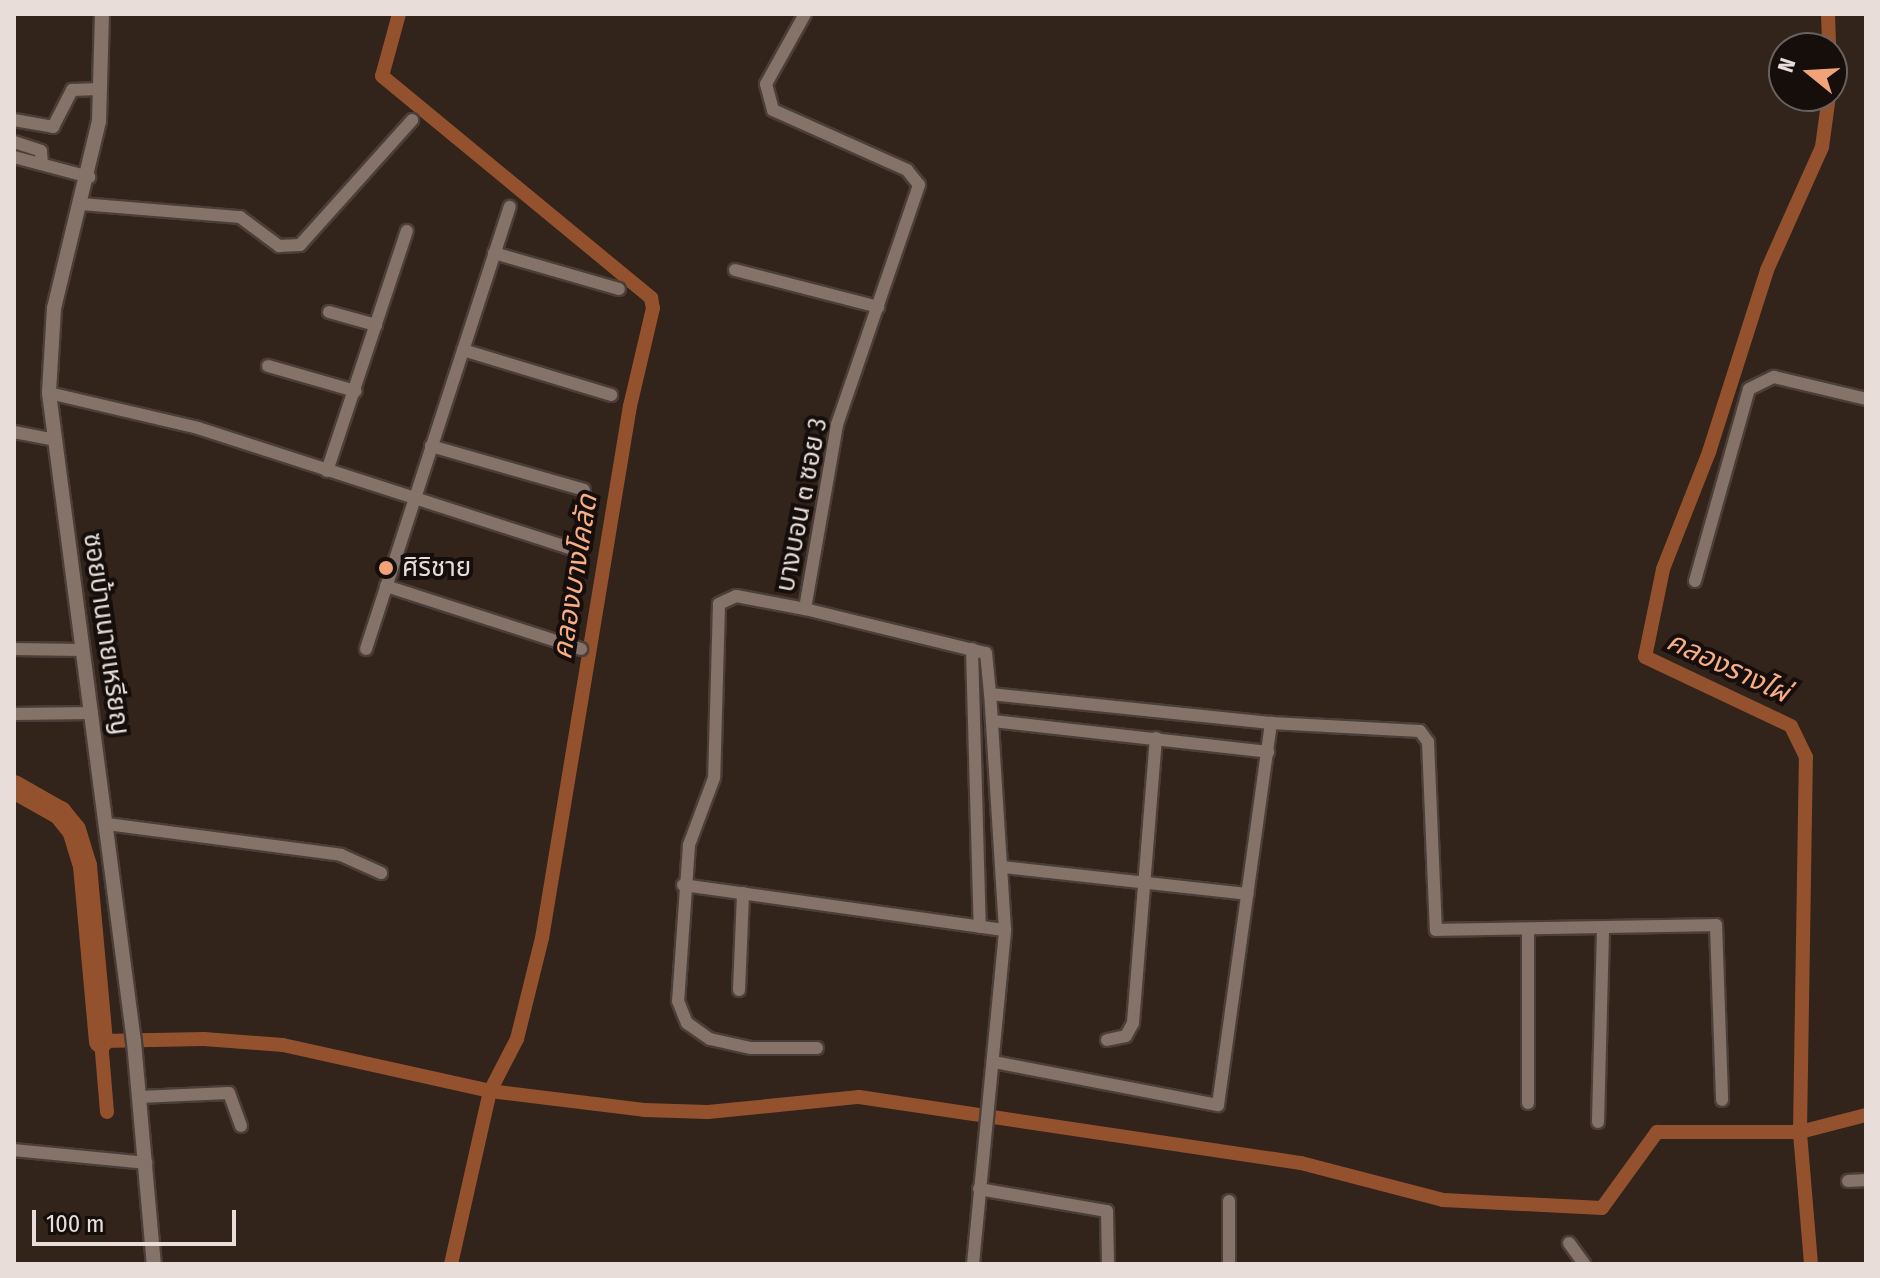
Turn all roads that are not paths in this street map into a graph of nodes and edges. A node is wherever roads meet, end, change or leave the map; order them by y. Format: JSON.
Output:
{"nodes":[{"id":1,"x":102,"y":14,"type":"edge"},
{"id":2,"x":805,"y":14,"type":"edge"},
{"id":3,"x":99,"y":89,"type":"junction"},
{"id":4,"x":14,"y":120,"type":"edge"},
{"id":5,"x":412,"y":120,"type":"dead end"},
{"id":6,"x":14,"y":142,"type":"edge"},
{"id":7,"x":14,"y":157,"type":"edge"},
{"id":8,"x":42,"y":164,"type":"junction"},
{"id":9,"x":89,"y":177,"type":"junction"},
{"id":10,"x":81,"y":204,"type":"junction"},
{"id":11,"x":510,"y":207,"type":"dead end"},
{"id":12,"x":407,"y":231,"type":"dead end"},
{"id":13,"x":494,"y":253,"type":"junction"},
{"id":14,"x":735,"y":270,"type":"dead end"},
{"id":15,"x":619,"y":289,"type":"dead end"},
{"id":16,"x":878,"y":307,"type":"junction"},
{"id":17,"x":329,"y":312,"type":"dead end"},
{"id":18,"x":376,"y":325,"type":"junction"},
{"id":19,"x":463,"y":350,"type":"junction"},
{"id":20,"x":268,"y":366,"type":"dead end"},
{"id":21,"x":355,"y":391,"type":"junction"},
{"id":22,"x":49,"y":393,"type":"junction"},
{"id":23,"x":611,"y":395,"type":"dead end"},
{"id":24,"x":1866,"y":399,"type":"edge"},
{"id":25,"x":14,"y":432,"type":"edge"},
{"id":26,"x":56,"y":440,"type":"junction"},
{"id":27,"x":431,"y":446,"type":"junction"},
{"id":28,"x":327,"y":471,"type":"junction"},
{"id":29,"x":584,"y":490,"type":"dead end"},
{"id":30,"x":412,"y":498,"type":"junction"},
{"id":31,"x":576,"y":550,"type":"dead end"},
{"id":32,"x":1695,"y":581,"type":"dead end"},
{"id":33,"x":386,"y":586,"type":"junction"},
{"id":34,"x":805,"y":609,"type":"junction"},
{"id":35,"x":14,"y":649,"type":"edge"},
{"id":36,"x":366,"y":649,"type":"dead end"},
{"id":37,"x":581,"y":649,"type":"dead end"},
{"id":38,"x":972,"y":649,"type":"junction"},
{"id":39,"x":83,"y":650,"type":"junction"},
{"id":40,"x":990,"y":694,"type":"junction"},
{"id":41,"x":92,"y":713,"type":"junction"},
{"id":42,"x":14,"y":714,"type":"edge"},
{"id":43,"x":993,"y":721,"type":"junction"},
{"id":44,"x":1271,"y":723,"type":"junction"},
{"id":45,"x":1156,"y":738,"type":"junction"},
{"id":46,"x":1268,"y":752,"type":"junction"},
{"id":47,"x":107,"y":824,"type":"junction"},
{"id":48,"x":1003,"y":867,"type":"junction"},
{"id":49,"x":381,"y":873,"type":"dead end"},
{"id":50,"x":1146,"y":880,"type":"junction"},
{"id":51,"x":683,"y":885,"type":"junction"},
{"id":52,"x":743,"y":893,"type":"junction"},
{"id":53,"x":1248,"y":894,"type":"junction"},
{"id":54,"x":980,"y":927,"type":"junction"},
{"id":55,"x":1603,"y":929,"type":"junction"},
{"id":56,"x":1005,"y":930,"type":"junction"},
{"id":57,"x":1528,"y":930,"type":"junction"},
{"id":58,"x":739,"y":990,"type":"dead end"},
{"id":59,"x":1107,"y":1040,"type":"dead end"},
{"id":60,"x":817,"y":1048,"type":"dead end"},
{"id":61,"x":994,"y":1062,"type":"junction"},
{"id":62,"x":139,"y":1097,"type":"junction"},
{"id":63,"x":1722,"y":1100,"type":"dead end"},
{"id":64,"x":1528,"y":1103,"type":"dead end"},
{"id":65,"x":1598,"y":1122,"type":"dead end"},
{"id":66,"x":241,"y":1126,"type":"dead end"},
{"id":67,"x":14,"y":1150,"type":"edge"},
{"id":68,"x":146,"y":1163,"type":"junction"},
{"id":69,"x":1866,"y":1180,"type":"edge"},
{"id":70,"x":1848,"y":1181,"type":"dead end"},
{"id":71,"x":979,"y":1189,"type":"junction"},
{"id":72,"x":1229,"y":1201,"type":"dead end"},
{"id":73,"x":1569,"y":1243,"type":"dead end"},
{"id":74,"x":154,"y":1264,"type":"edge"},
{"id":75,"x":973,"y":1264,"type":"edge"},
{"id":76,"x":1108,"y":1264,"type":"edge"},
{"id":77,"x":1229,"y":1264,"type":"edge"},
{"id":78,"x":1584,"y":1264,"type":"edge"}],
"edges":[{"from":1,"to":3,"type":"street","name":"ซอยบ้านนายเหรียญ"},
{"from":2,"to":16,"type":"street","name":"บางบอน ๓ ซอย 3"},
{"from":3,"to":4,"type":"street"},
{"from":3,"to":9,"type":"street","name":"ซอยบ้านนายเหรียญ"},
{"from":5,"to":10,"type":"street"},
{"from":6,"to":8,"type":"street"},
{"from":7,"to":8,"type":"street"},
{"from":8,"to":9,"type":"street"},
{"from":9,"to":10,"type":"street","name":"ซอยบ้านนายเหรียญ"},
{"from":10,"to":22,"type":"street","name":"ซอยบ้านนายเหรียญ"},
{"from":11,"to":13,"type":"street"},
{"from":12,"to":18,"type":"street"},
{"from":13,"to":15,"type":"street"},
{"from":13,"to":19,"type":"street"},
{"from":14,"to":16,"type":"street"},
{"from":16,"to":34,"type":"street","name":"บางบอน ๓ ซอย 3"},
{"from":17,"to":18,"type":"street"},
{"from":18,"to":21,"type":"street"},
{"from":19,"to":23,"type":"street"},
{"from":19,"to":27,"type":"street"},
{"from":20,"to":21,"type":"street"},
{"from":21,"to":28,"type":"street"},
{"from":22,"to":26,"type":"street","name":"ซอยบ้านนายเหรียญ"},
{"from":22,"to":28,"type":"street"},
{"from":24,"to":32,"type":"street"},
{"from":25,"to":26,"type":"street"},
{"from":26,"to":39,"type":"street","name":"ซอยบ้านนายเหรียญ"},
{"from":27,"to":29,"type":"street"},
{"from":27,"to":30,"type":"street"},
{"from":28,"to":30,"type":"street"},
{"from":30,"to":31,"type":"street"},
{"from":30,"to":33,"type":"street"},
{"from":33,"to":36,"type":"street"},
{"from":33,"to":37,"type":"street"},
{"from":34,"to":38,"type":"street"},
{"from":34,"to":51,"type":"street","name":"บางบอน ๓ ซอย 3"},
{"from":35,"to":39,"type":"street"},
{"from":38,"to":40,"type":"street"},
{"from":38,"to":54,"type":"street"},
{"from":39,"to":41,"type":"street","name":"ซอยบ้านนายเหรียญ"},
{"from":40,"to":43,"type":"street"},
{"from":40,"to":44,"type":"street"},
{"from":41,"to":42,"type":"street"},
{"from":41,"to":47,"type":"street","name":"ซอยบ้านนายเหรียญ"},
{"from":43,"to":45,"type":"street"},
{"from":43,"to":48,"type":"street"},
{"from":44,"to":46,"type":"street"},
{"from":44,"to":57,"type":"street"},
{"from":45,"to":46,"type":"street"},
{"from":45,"to":50,"type":"street"},
{"from":46,"to":53,"type":"street"},
{"from":47,"to":49,"type":"street"},
{"from":47,"to":62,"type":"street","name":"ซอยบ้านนายเหรียญ"},
{"from":48,"to":50,"type":"street"},
{"from":48,"to":56,"type":"street"},
{"from":50,"to":53,"type":"street"},
{"from":50,"to":59,"type":"street"},
{"from":51,"to":52,"type":"street"},
{"from":51,"to":60,"type":"street","name":"บางบอน ๓ ซอย 3"},
{"from":52,"to":54,"type":"street"},
{"from":52,"to":58,"type":"street"},
{"from":53,"to":61,"type":"street"},
{"from":54,"to":56,"type":"street"},
{"from":55,"to":57,"type":"street"},
{"from":55,"to":63,"type":"street"},
{"from":55,"to":65,"type":"street"},
{"from":56,"to":61,"type":"street"},
{"from":57,"to":64,"type":"street"},
{"from":61,"to":71,"type":"street"},
{"from":62,"to":66,"type":"street"},
{"from":62,"to":68,"type":"street","name":"ซอยบ้านนายเหรียญ"},
{"from":67,"to":68,"type":"street"},
{"from":68,"to":74,"type":"street","name":"ซอยบ้านนายเหรียญ"},
{"from":69,"to":70,"type":"street"},
{"from":71,"to":75,"type":"street"},
{"from":71,"to":76,"type":"street"},
{"from":72,"to":77,"type":"street"},
{"from":73,"to":78,"type":"street"}]}
